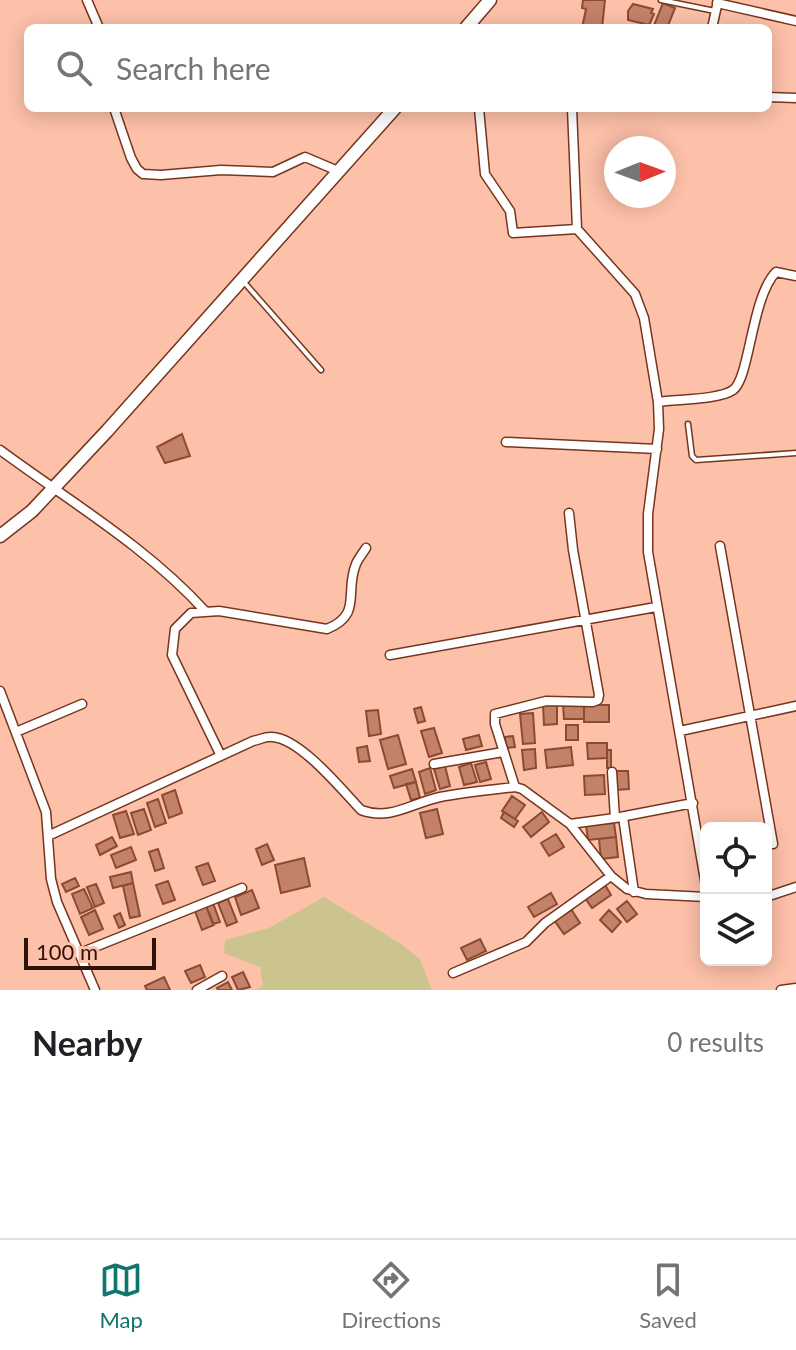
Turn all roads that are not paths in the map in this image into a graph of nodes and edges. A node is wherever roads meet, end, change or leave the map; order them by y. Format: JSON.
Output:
{"nodes":[{"id":1,"x":87,"y":0,"type":"edge"},
{"id":2,"x":490,"y":0,"type":"edge"},
{"id":3,"x":661,"y":0,"type":"edge"},
{"id":4,"x":717,"y":5,"type":"edge"},
{"id":5,"x":796,"y":21,"type":"edge"},
{"id":6,"x":97,"y":24,"type":"edge"},
{"id":7,"x":469,"y":24,"type":"edge"},
{"id":8,"x":772,"y":97,"type":"edge"},
{"id":9,"x":796,"y":98,"type":"edge"},
{"id":10,"x":115,"y":112,"type":"edge"},
{"id":11,"x":391,"y":112,"type":"edge"},
{"id":12,"x":479,"y":112,"type":"edge"},
{"id":13,"x":572,"y":112,"type":"edge"},
{"id":14,"x":338,"y":171,"type":"junction"},
{"id":15,"x":577,"y":229,"type":"junction"},
{"id":16,"x":796,"y":276,"type":"edge"},
{"id":17,"x":241,"y":280,"type":"junction"},
{"id":18,"x":321,"y":370,"type":"dead end"},
{"id":19,"x":658,"y":402,"type":"junction"},
{"id":20,"x":688,"y":424,"type":"dead end"},
{"id":21,"x":506,"y":442,"type":"dead end"},
{"id":22,"x":657,"y":449,"type":"junction"},
{"id":23,"x":0,"y":450,"type":"edge"},
{"id":24,"x":796,"y":453,"type":"edge"},
{"id":25,"x":54,"y":488,"type":"junction"},
{"id":26,"x":569,"y":513,"type":"dead end"},
{"id":27,"x":0,"y":536,"type":"edge"},
{"id":28,"x":720,"y":546,"type":"dead end"},
{"id":29,"x":366,"y":548,"type":"dead end"},
{"id":30,"x":656,"y":607,"type":"junction"},
{"id":31,"x":205,"y":611,"type":"junction"},
{"id":32,"x":585,"y":622,"type":"junction"},
{"id":33,"x":390,"y":655,"type":"dead end"},
{"id":34,"x":0,"y":691,"type":"edge"},
{"id":35,"x":82,"y":704,"type":"dead end"},
{"id":36,"x":796,"y":706,"type":"edge"},
{"id":37,"x":749,"y":717,"type":"junction"},
{"id":38,"x":680,"y":731,"type":"junction"},
{"id":39,"x":16,"y":732,"type":"junction"},
{"id":40,"x":503,"y":752,"type":"junction"},
{"id":41,"x":221,"y":756,"type":"junction"},
{"id":42,"x":434,"y":764,"type":"dead end"},
{"id":43,"x":612,"y":772,"type":"dead end"},
{"id":44,"x":515,"y":787,"type":"junction"},
{"id":45,"x":693,"y":803,"type":"junction"},
{"id":46,"x":619,"y":818,"type":"junction"},
{"id":47,"x":570,"y":824,"type":"junction"},
{"id":48,"x":50,"y":835,"type":"junction"},
{"id":49,"x":773,"y":844,"type":"dead end"},
{"id":50,"x":700,"y":848,"type":"edge"},
{"id":51,"x":611,"y":876,"type":"junction"},
{"id":52,"x":796,"y":887,"type":"edge"},
{"id":53,"x":242,"y":888,"type":"dead end"},
{"id":54,"x":634,"y":892,"type":"junction"},
{"id":55,"x":772,"y":895,"type":"edge"},
{"id":56,"x":700,"y":897,"type":"edge"},
{"id":57,"x":80,"y":953,"type":"junction"},
{"id":58,"x":453,"y":973,"type":"dead end"},
{"id":59,"x":222,"y":976,"type":"dead end"},
{"id":60,"x":796,"y":988,"type":"edge"},
{"id":61,"x":95,"y":990,"type":"edge"},
{"id":62,"x":197,"y":990,"type":"edge"},
{"id":63,"x":781,"y":990,"type":"edge"}],
"edges":[{"from":1,"to":6,"type":"street"},
{"from":2,"to":7,"type":"street"},
{"from":3,"to":4,"type":"lane"},
{"from":4,"to":5,"type":"street"},
{"from":8,"to":9,"type":"street"},
{"from":10,"to":14,"type":"street"},
{"from":11,"to":14,"type":"street"},
{"from":12,"to":15,"type":"street"},
{"from":13,"to":15,"type":"street"},
{"from":14,"to":17,"type":"street"},
{"from":15,"to":19,"type":"street"},
{"from":16,"to":19,"type":"street"},
{"from":17,"to":18,"type":"lane"},
{"from":17,"to":25,"type":"street"},
{"from":19,"to":22,"type":"street"},
{"from":20,"to":24,"type":"lane"},
{"from":21,"to":22,"type":"street"},
{"from":22,"to":30,"type":"street"},
{"from":23,"to":25,"type":"street"},
{"from":25,"to":27,"type":"street"},
{"from":25,"to":31,"type":"street"},
{"from":26,"to":32,"type":"street"},
{"from":28,"to":37,"type":"street"},
{"from":29,"to":31,"type":"street"},
{"from":30,"to":32,"type":"street"},
{"from":30,"to":38,"type":"street"},
{"from":31,"to":41,"type":"street"},
{"from":32,"to":33,"type":"street"},
{"from":32,"to":40,"type":"street"},
{"from":34,"to":39,"type":"street"},
{"from":35,"to":39,"type":"street"},
{"from":36,"to":37,"type":"street"},
{"from":37,"to":38,"type":"street"},
{"from":37,"to":49,"type":"street"},
{"from":38,"to":45,"type":"street"},
{"from":39,"to":48,"type":"street"},
{"from":40,"to":42,"type":"street"},
{"from":40,"to":44,"type":"street"},
{"from":41,"to":44,"type":"street"},
{"from":41,"to":48,"type":"street"},
{"from":43,"to":46,"type":"street"},
{"from":44,"to":47,"type":"street"},
{"from":45,"to":46,"type":"street"},
{"from":45,"to":50,"type":"street"},
{"from":46,"to":47,"type":"street"},
{"from":46,"to":54,"type":"street"},
{"from":47,"to":51,"type":"street"},
{"from":48,"to":57,"type":"street"},
{"from":51,"to":54,"type":"street"},
{"from":51,"to":58,"type":"street"},
{"from":52,"to":55,"type":"street"},
{"from":53,"to":57,"type":"street"},
{"from":54,"to":56,"type":"street"},
{"from":57,"to":61,"type":"street"},
{"from":59,"to":62,"type":"street"},
{"from":60,"to":63,"type":"street"}]}
